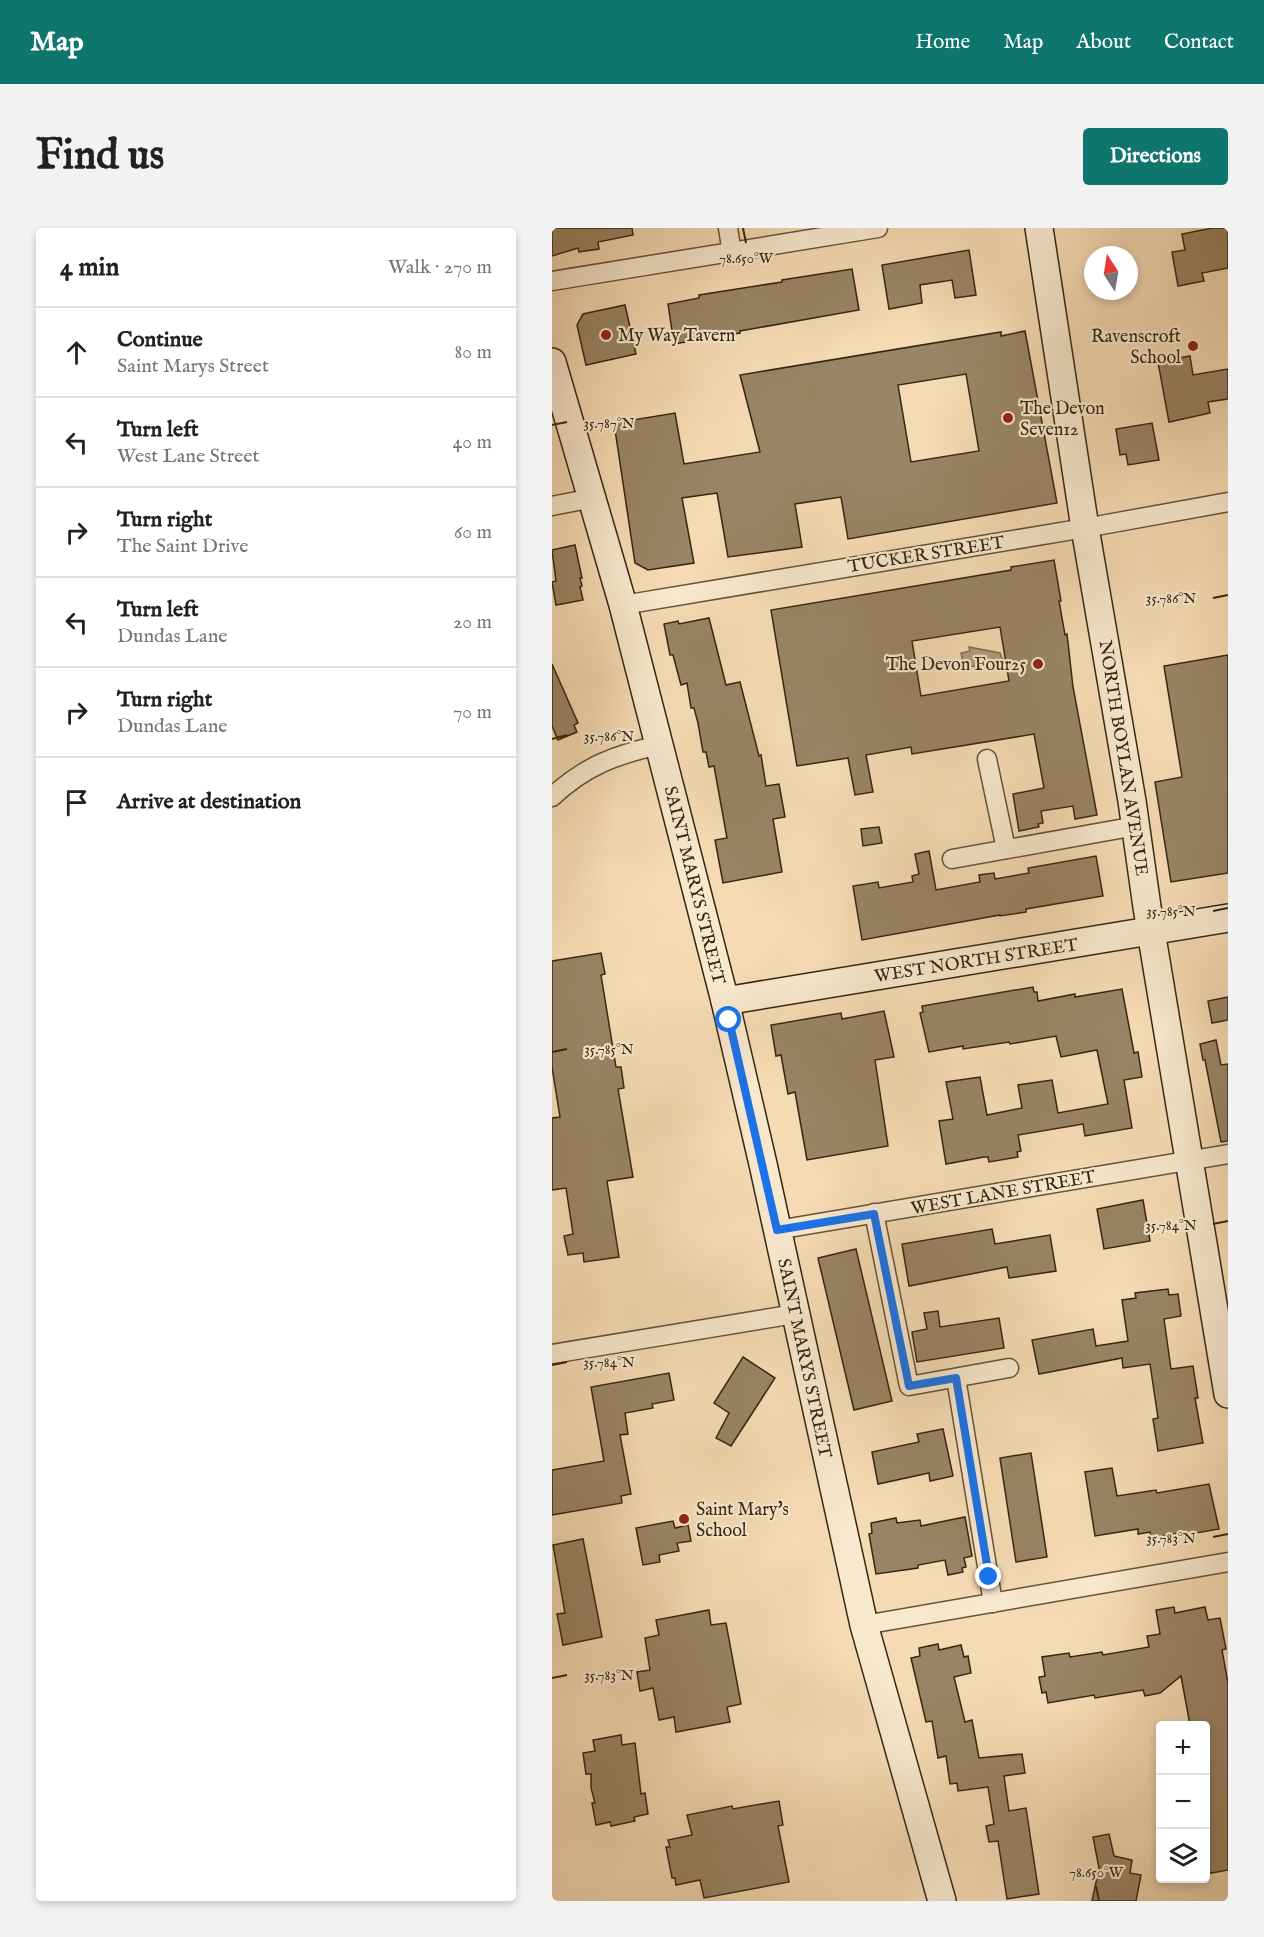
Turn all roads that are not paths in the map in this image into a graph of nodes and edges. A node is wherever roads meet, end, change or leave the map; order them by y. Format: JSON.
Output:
{"nodes":[{"id":1,"x":729,"y":228,"type":"edge"},
{"id":2,"x":878,"y":228,"type":"edge"},
{"id":3,"x":1039,"y":228,"type":"edge"},
{"id":4,"x":732,"y":253,"type":"junction"},
{"id":5,"x":552,"y":281,"type":"edge"},
{"id":6,"x":552,"y":362,"type":"edge"},
{"id":7,"x":593,"y":498,"type":"junction"},
{"id":8,"x":1228,"y":502,"type":"edge"},
{"id":9,"x":552,"y":506,"type":"edge"},
{"id":10,"x":1085,"y":528,"type":"junction"},
{"id":11,"x":623,"y":605,"type":"junction"},
{"id":12,"x":659,"y":745,"type":"junction"},
{"id":13,"x":987,"y":759,"type":"dead end"},
{"id":14,"x":552,"y":797,"type":"edge"},
{"id":15,"x":1136,"y":826,"type":"junction"},
{"id":16,"x":1006,"y":849,"type":"junction"},
{"id":17,"x":952,"y":859,"type":"dead end"},
{"id":18,"x":1228,"y":918,"type":"edge"},
{"id":19,"x":1152,"y":930,"type":"junction"},
{"id":20,"x":725,"y":1001,"type":"junction"},
{"id":21,"x":1228,"y":1154,"type":"edge"},
{"id":22,"x":1190,"y":1160,"type":"junction"},
{"id":23,"x":874,"y":1214,"type":"junction"},
{"id":24,"x":777,"y":1230,"type":"junction"},
{"id":25,"x":795,"y":1314,"type":"junction"},
{"id":26,"x":552,"y":1354,"type":"edge"},
{"id":27,"x":1009,"y":1368,"type":"dead end"},
{"id":28,"x":956,"y":1378,"type":"junction"},
{"id":29,"x":1228,"y":1394,"type":"edge"},
{"id":30,"x":1228,"y":1562,"type":"edge"},
{"id":31,"x":993,"y":1603,"type":"junction"},
{"id":32,"x":864,"y":1625,"type":"junction"},
{"id":33,"x":942,"y":1901,"type":"edge"}],
"edges":[{"from":1,"to":4,"type":"street"},
{"from":2,"to":4,"type":"street"},
{"from":3,"to":10,"type":"street","name":"NORTH BOYLAN AVENUE"},
{"from":4,"to":5,"type":"street"},
{"from":6,"to":7,"type":"street","name":"SAINT MARYS STREET"},
{"from":7,"to":9,"type":"street"},
{"from":7,"to":11,"type":"street","name":"SAINT MARYS STREET"},
{"from":8,"to":10,"type":"street","name":"TUCKER STREET"},
{"from":10,"to":11,"type":"street","name":"TUCKER STREET"},
{"from":10,"to":15,"type":"street","name":"NORTH BOYLAN AVENUE"},
{"from":11,"to":12,"type":"street","name":"SAINT MARYS STREET"},
{"from":12,"to":14,"type":"street"},
{"from":12,"to":20,"type":"street","name":"SAINT MARYS STREET"},
{"from":13,"to":16,"type":"street"},
{"from":15,"to":16,"type":"street"},
{"from":15,"to":19,"type":"street","name":"NORTH BOYLAN AVENUE"},
{"from":16,"to":17,"type":"street"},
{"from":18,"to":19,"type":"street","name":"WEST NORTH STREET"},
{"from":19,"to":20,"type":"street","name":"WEST NORTH STREET"},
{"from":19,"to":22,"type":"street","name":"NORTH BOYLAN AVENUE"},
{"from":20,"to":24,"type":"street","name":"SAINT MARYS STREET"},
{"from":21,"to":22,"type":"street","name":"WEST LANE STREET"},
{"from":22,"to":23,"type":"street","name":"WEST LANE STREET"},
{"from":22,"to":29,"type":"street","name":"NORTH BOYLAN AVENUE"},
{"from":23,"to":24,"type":"street","name":"WEST LANE STREET"},
{"from":23,"to":28,"type":"street"},
{"from":24,"to":25,"type":"street","name":"SAINT MARYS STREET"},
{"from":25,"to":26,"type":"street"},
{"from":25,"to":32,"type":"street","name":"SAINT MARYS STREET"},
{"from":27,"to":28,"type":"street"},
{"from":28,"to":31,"type":"street"},
{"from":30,"to":31,"type":"street"},
{"from":31,"to":32,"type":"street"},
{"from":32,"to":33,"type":"street","name":"SAINT MARYS STREET"}]}
